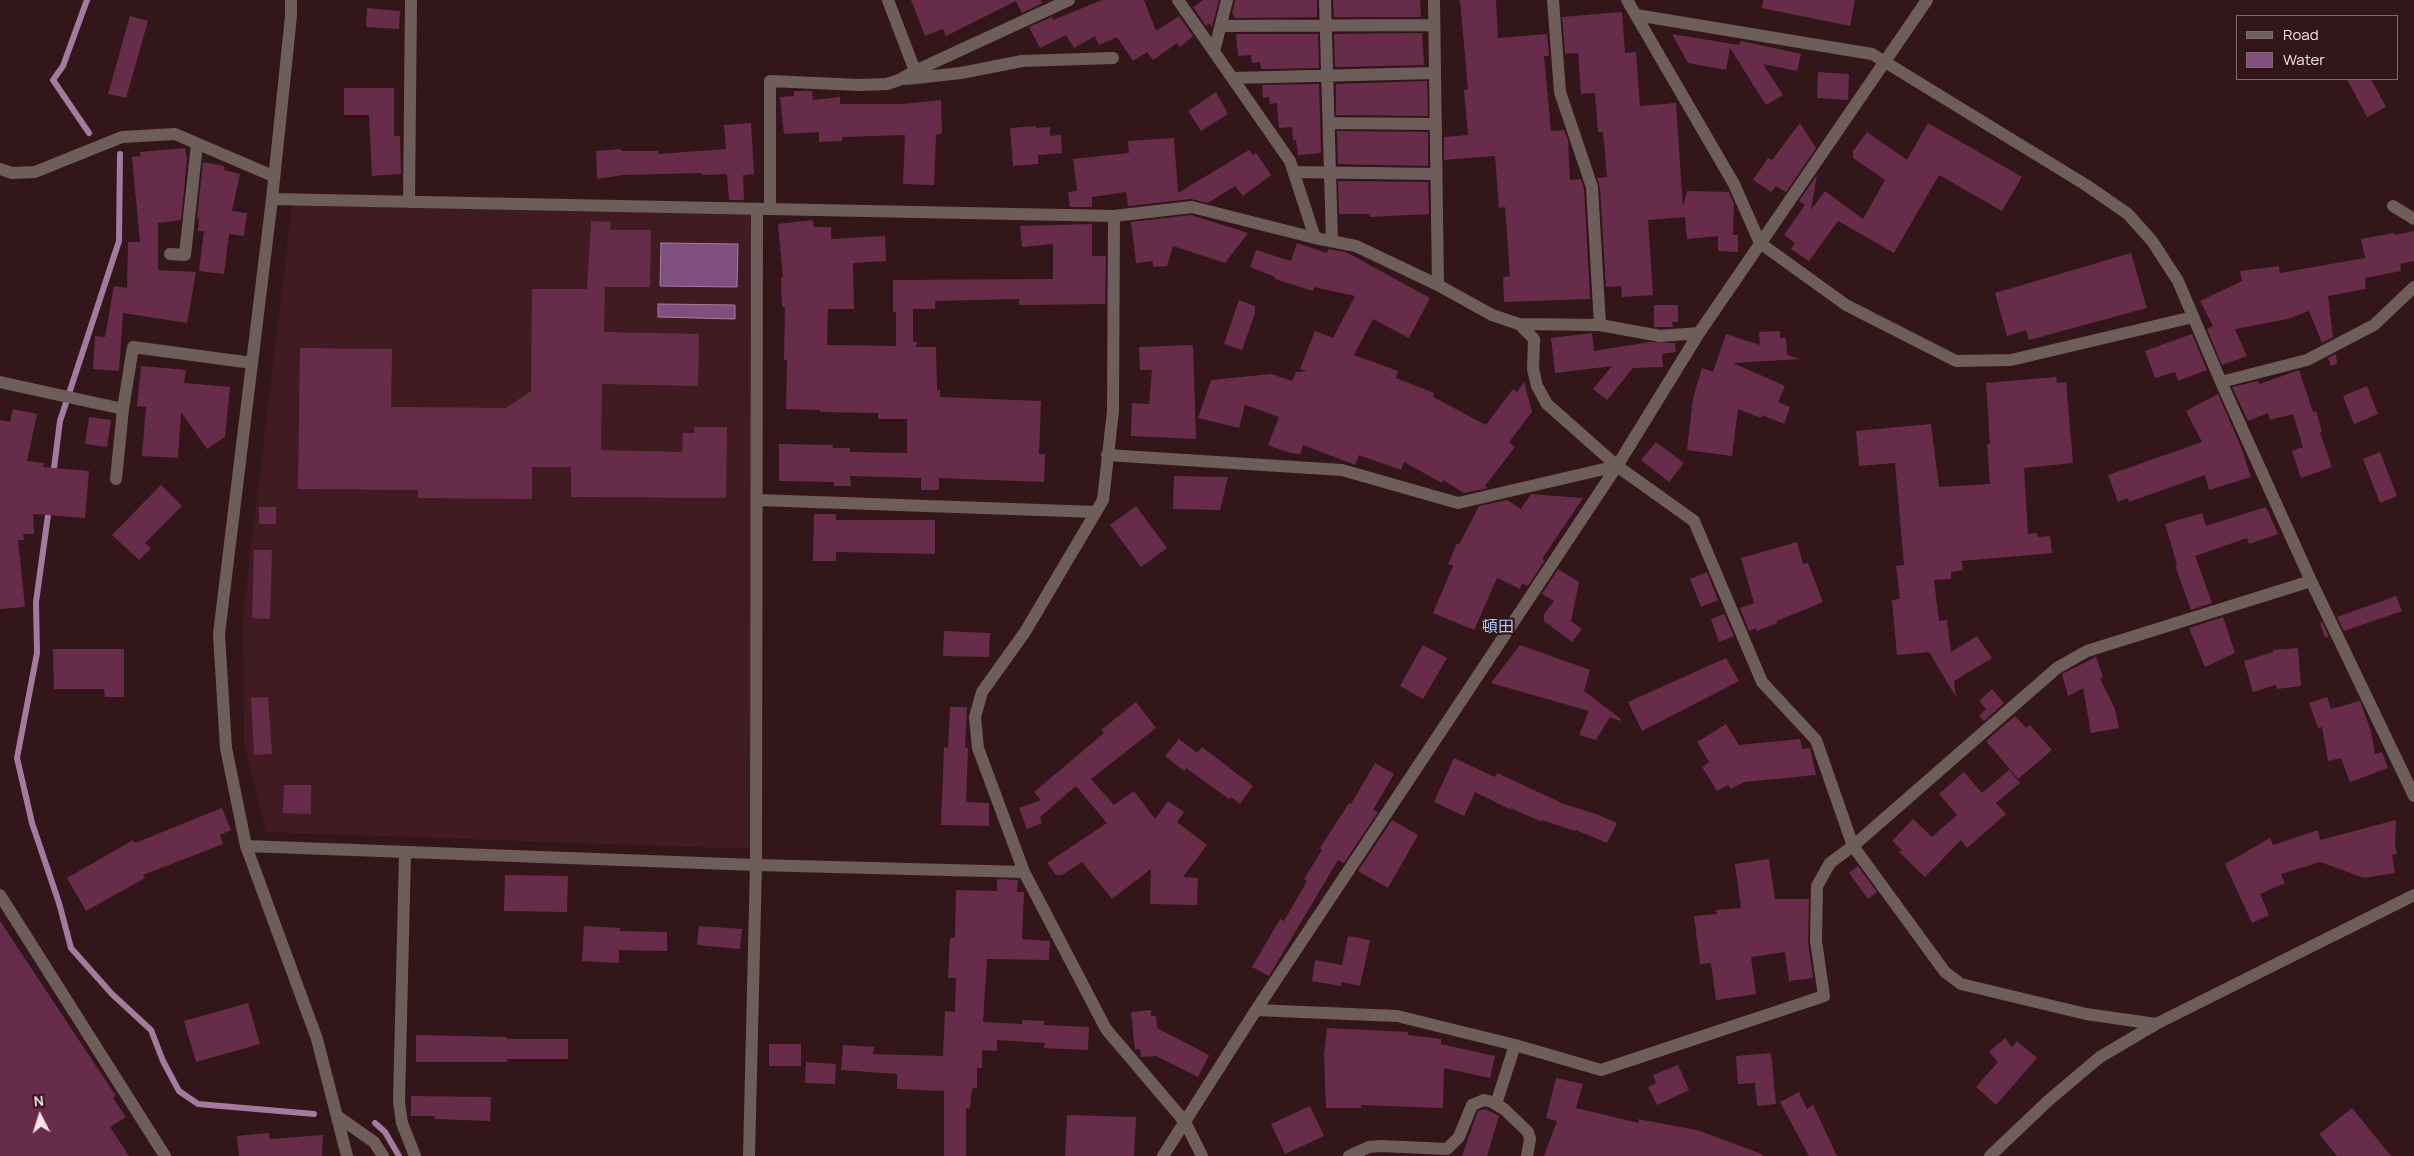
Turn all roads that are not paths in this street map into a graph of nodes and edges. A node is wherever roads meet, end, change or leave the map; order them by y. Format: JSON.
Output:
{"nodes":[{"id":1,"x":291,"y":0,"type":"edge"},
{"id":2,"x":411,"y":0,"type":"edge"},
{"id":3,"x":888,"y":0,"type":"edge"},
{"id":4,"x":1069,"y":0,"type":"edge"},
{"id":5,"x":1178,"y":0,"type":"edge"},
{"id":6,"x":1227,"y":0,"type":"edge"},
{"id":7,"x":1325,"y":0,"type":"edge"},
{"id":8,"x":1434,"y":0,"type":"edge"},
{"id":9,"x":1553,"y":0,"type":"edge"},
{"id":10,"x":1627,"y":0,"type":"edge"},
{"id":11,"x":1927,"y":0,"type":"edge"},
{"id":12,"x":1636,"y":15,"type":"junction"},
{"id":13,"x":1434,"y":25,"type":"junction"},
{"id":14,"x":1221,"y":26,"type":"junction"},
{"id":15,"x":1326,"y":26,"type":"junction"},
{"id":16,"x":1214,"y":52,"type":"junction"},
{"id":17,"x":1113,"y":58,"type":"dead end"},
{"id":18,"x":1885,"y":64,"type":"junction"},
{"id":19,"x":915,"y":71,"type":"junction"},
{"id":20,"x":1435,"y":73,"type":"junction"},
{"id":21,"x":1327,"y":75,"type":"junction"},
{"id":22,"x":1232,"y":78,"type":"junction"},
{"id":23,"x":899,"y":80,"type":"junction"},
{"id":24,"x":1329,"y":123,"type":"junction"},
{"id":25,"x":1436,"y":124,"type":"junction"},
{"id":26,"x":197,"y":144,"type":"junction"},
{"id":27,"x":0,"y":169,"type":"edge"},
{"id":28,"x":1294,"y":172,"type":"junction"},
{"id":29,"x":1330,"y":172,"type":"junction"},
{"id":30,"x":1436,"y":174,"type":"junction"},
{"id":31,"x":273,"y":176,"type":"junction"},
{"id":32,"x":272,"y":199,"type":"junction"},
{"id":33,"x":409,"y":202,"type":"junction"},
{"id":34,"x":2393,"y":206,"type":"dead end"},
{"id":35,"x":764,"y":209,"type":"junction"},
{"id":36,"x":1114,"y":216,"type":"junction"},
{"id":37,"x":2414,"y":219,"type":"edge"},
{"id":38,"x":1315,"y":238,"type":"junction"},
{"id":39,"x":1332,"y":241,"type":"junction"},
{"id":40,"x":1760,"y":243,"type":"junction"},
{"id":41,"x":170,"y":254,"type":"dead end"},
{"id":42,"x":1438,"y":285,"type":"junction"},
{"id":43,"x":2414,"y":287,"type":"edge"},
{"id":44,"x":2193,"y":317,"type":"junction"},
{"id":45,"x":1519,"y":324,"type":"junction"},
{"id":46,"x":1600,"y":325,"type":"junction"},
{"id":47,"x":1699,"y":333,"type":"junction"},
{"id":48,"x":252,"y":363,"type":"junction"},
{"id":49,"x":0,"y":382,"type":"edge"},
{"id":50,"x":2221,"y":382,"type":"junction"},
{"id":51,"x":123,"y":409,"type":"junction"},
{"id":52,"x":1107,"y":455,"type":"junction"},
{"id":53,"x":1618,"y":466,"type":"junction"},
{"id":54,"x":116,"y":479,"type":"dead end"},
{"id":55,"x":758,"y":500,"type":"junction"},
{"id":56,"x":1096,"y":512,"type":"junction"},
{"id":57,"x":2311,"y":581,"type":"junction"},
{"id":58,"x":2411,"y":784,"type":"edge"},
{"id":59,"x":2414,"y":796,"type":"edge"},
{"id":60,"x":246,"y":846,"type":"junction"},
{"id":61,"x":1853,"y":846,"type":"junction"},
{"id":62,"x":405,"y":853,"type":"junction"},
{"id":63,"x":756,"y":865,"type":"junction"},
{"id":64,"x":1024,"y":872,"type":"junction"},
{"id":65,"x":0,"y":895,"type":"edge"},
{"id":66,"x":2414,"y":895,"type":"edge"},
{"id":67,"x":1256,"y":1010,"type":"junction"},
{"id":68,"x":2156,"y":1024,"type":"junction"},
{"id":69,"x":1515,"y":1045,"type":"junction"},
{"id":70,"x":1496,"y":1104,"type":"junction"},
{"id":71,"x":337,"y":1116,"type":"junction"},
{"id":72,"x":1186,"y":1122,"type":"junction"},
{"id":73,"x":165,"y":1156,"type":"edge"},
{"id":74,"x":347,"y":1156,"type":"edge"},
{"id":75,"x":383,"y":1156,"type":"edge"},
{"id":76,"x":415,"y":1156,"type":"edge"},
{"id":77,"x":748,"y":1156,"type":"edge"},
{"id":78,"x":1163,"y":1156,"type":"edge"},
{"id":79,"x":1202,"y":1156,"type":"edge"},
{"id":80,"x":1349,"y":1156,"type":"edge"},
{"id":81,"x":1527,"y":1156,"type":"edge"},
{"id":82,"x":1990,"y":1156,"type":"edge"}],
"edges":[{"from":1,"to":31,"type":"street"},
{"from":2,"to":33,"type":"street"},
{"from":3,"to":19,"type":"street"},
{"from":4,"to":19,"type":"street"},
{"from":5,"to":16,"type":"street"},
{"from":6,"to":14,"type":"street"},
{"from":7,"to":15,"type":"street"},
{"from":8,"to":13,"type":"street"},
{"from":9,"to":46,"type":"street"},
{"from":10,"to":12,"type":"street"},
{"from":11,"to":18,"type":"street"},
{"from":12,"to":18,"type":"street"},
{"from":12,"to":40,"type":"street"},
{"from":13,"to":15,"type":"street"},
{"from":13,"to":20,"type":"street"},
{"from":14,"to":15,"type":"street"},
{"from":14,"to":16,"type":"street"},
{"from":15,"to":21,"type":"street"},
{"from":16,"to":22,"type":"street"},
{"from":17,"to":23,"type":"street"},
{"from":18,"to":40,"type":"street"},
{"from":18,"to":44,"type":"street"},
{"from":19,"to":23,"type":"street"},
{"from":20,"to":21,"type":"street"},
{"from":20,"to":25,"type":"street"},
{"from":21,"to":22,"type":"street"},
{"from":21,"to":24,"type":"street"},
{"from":22,"to":28,"type":"street"},
{"from":23,"to":35,"type":"street"},
{"from":24,"to":25,"type":"street"},
{"from":24,"to":29,"type":"street"},
{"from":25,"to":30,"type":"street"},
{"from":26,"to":27,"type":"street"},
{"from":26,"to":31,"type":"street"},
{"from":26,"to":41,"type":"street"},
{"from":28,"to":29,"type":"street"},
{"from":28,"to":38,"type":"street"},
{"from":29,"to":30,"type":"street"},
{"from":29,"to":39,"type":"street"},
{"from":30,"to":42,"type":"street"},
{"from":31,"to":32,"type":"street"},
{"from":32,"to":33,"type":"street"},
{"from":32,"to":48,"type":"street"},
{"from":33,"to":35,"type":"street"},
{"from":34,"to":37,"type":"street"},
{"from":35,"to":36,"type":"street"},
{"from":35,"to":55,"type":"street"},
{"from":36,"to":38,"type":"street"},
{"from":36,"to":52,"type":"street"},
{"from":38,"to":39,"type":"street"},
{"from":39,"to":42,"type":"street"},
{"from":40,"to":44,"type":"street"},
{"from":40,"to":47,"type":"street"},
{"from":42,"to":45,"type":"street"},
{"from":43,"to":50,"type":"street"},
{"from":44,"to":50,"type":"street"},
{"from":45,"to":46,"type":"street"},
{"from":45,"to":53,"type":"street"},
{"from":46,"to":47,"type":"street"},
{"from":47,"to":53,"type":"street"},
{"from":48,"to":51,"type":"street"},
{"from":48,"to":60,"type":"street"},
{"from":49,"to":51,"type":"street"},
{"from":50,"to":57,"type":"street"},
{"from":51,"to":54,"type":"street"},
{"from":52,"to":53,"type":"street"},
{"from":52,"to":56,"type":"street"},
{"from":53,"to":61,"type":"street"},
{"from":53,"to":67,"type":"street"},
{"from":55,"to":56,"type":"street"},
{"from":55,"to":63,"type":"street"},
{"from":56,"to":64,"type":"street"},
{"from":57,"to":58,"type":"street"},
{"from":57,"to":61,"type":"street"},
{"from":58,"to":59,"type":"street"},
{"from":60,"to":62,"type":"street"},
{"from":60,"to":71,"type":"street"},
{"from":61,"to":68,"type":"street"},
{"from":61,"to":69,"type":"street"},
{"from":62,"to":63,"type":"street"},
{"from":62,"to":76,"type":"street"},
{"from":63,"to":64,"type":"street"},
{"from":63,"to":77,"type":"street"},
{"from":64,"to":72,"type":"street"},
{"from":65,"to":73,"type":"street"},
{"from":66,"to":68,"type":"street"},
{"from":67,"to":69,"type":"street"},
{"from":67,"to":72,"type":"street"},
{"from":68,"to":82,"type":"street"},
{"from":69,"to":70,"type":"street"},
{"from":70,"to":80,"type":"street"},
{"from":70,"to":81,"type":"street"},
{"from":71,"to":74,"type":"street"},
{"from":71,"to":75,"type":"street"},
{"from":72,"to":78,"type":"street"},
{"from":72,"to":79,"type":"street"}]}
